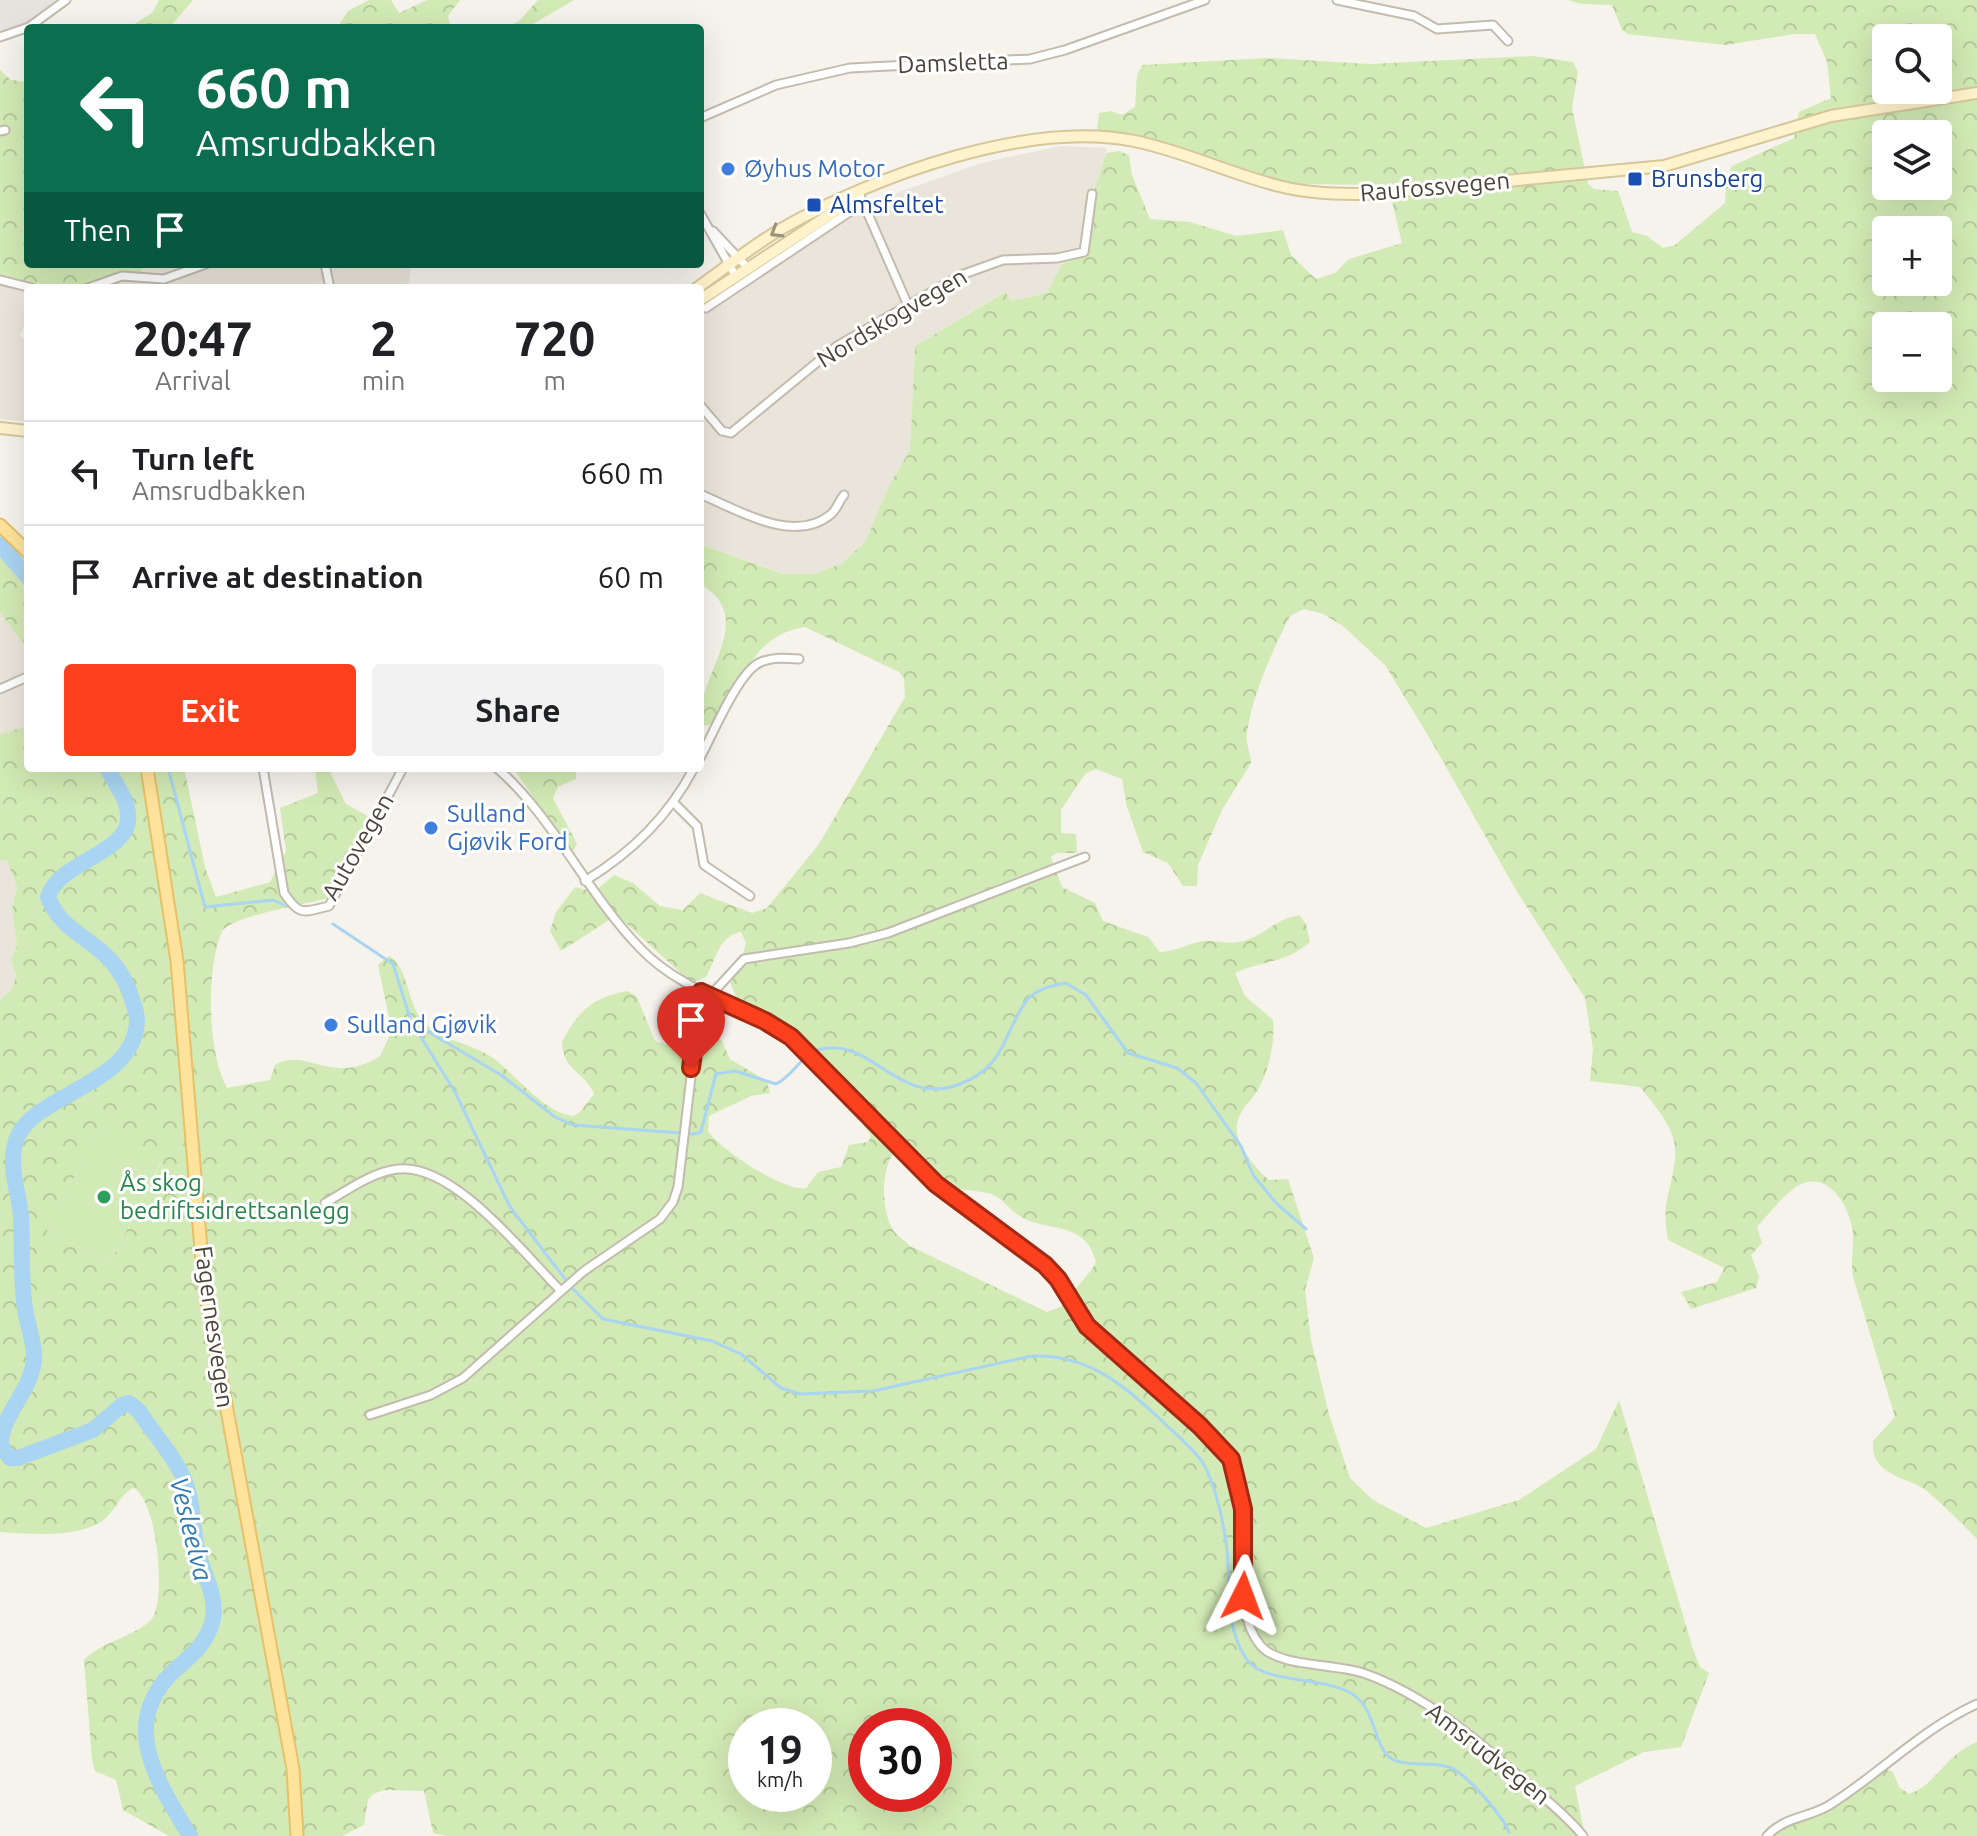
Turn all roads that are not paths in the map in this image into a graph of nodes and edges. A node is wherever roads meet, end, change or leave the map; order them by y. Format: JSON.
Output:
{"nodes":[{"id":1,"x":66,"y":0,"type":"edge"},
{"id":2,"x":1205,"y":0,"type":"edge"},
{"id":3,"x":1337,"y":0,"type":"edge"},
{"id":4,"x":33,"y":24,"type":"edge"},
{"id":5,"x":24,"y":29,"type":"edge"},
{"id":6,"x":0,"y":37,"type":"edge"},
{"id":7,"x":1508,"y":41,"type":"dead end"},
{"id":8,"x":1977,"y":93,"type":"edge"},
{"id":9,"x":704,"y":116,"type":"edge"},
{"id":10,"x":1092,"y":194,"type":"dead end"},
{"id":11,"x":860,"y":197,"type":"junction"},
{"id":12,"x":704,"y":219,"type":"edge"},
{"id":13,"x":712,"y":230,"type":"junction"},
{"id":14,"x":739,"y":256,"type":"junction"},
{"id":15,"x":728,"y":265,"type":"junction"},
{"id":16,"x":747,"y":267,"type":"junction"},
{"id":17,"x":195,"y":268,"type":"edge"},
{"id":18,"x":735,"y":275,"type":"junction"},
{"id":19,"x":0,"y":280,"type":"edge"},
{"id":20,"x":99,"y":284,"type":"edge"},
{"id":21,"x":702,"y":284,"type":"edge"},
{"id":22,"x":24,"y":286,"type":"edge"},
{"id":23,"x":704,"y":303,"type":"edge"},
{"id":24,"x":704,"y":303,"type":"edge"},
{"id":25,"x":907,"y":303,"type":"junction"},
{"id":26,"x":704,"y":410,"type":"edge"},
{"id":27,"x":0,"y":428,"type":"edge"},
{"id":28,"x":24,"y":431,"type":"edge"},
{"id":29,"x":844,"y":495,"type":"dead end"},
{"id":30,"x":704,"y":496,"type":"edge"},
{"id":31,"x":0,"y":525,"type":"edge"},
{"id":32,"x":24,"y":548,"type":"edge"},
{"id":33,"x":799,"y":659,"type":"dead end"},
{"id":34,"x":24,"y":678,"type":"edge"},
{"id":35,"x":0,"y":689,"type":"edge"},
{"id":36,"x":704,"y":751,"type":"edge"},
{"id":37,"x":148,"y":772,"type":"edge"},
{"id":38,"x":264,"y":772,"type":"edge"},
{"id":39,"x":401,"y":772,"type":"edge"},
{"id":40,"x":501,"y":772,"type":"edge"},
{"id":41,"x":692,"y":772,"type":"edge"},
{"id":42,"x":673,"y":802,"type":"junction"},
{"id":43,"x":1085,"y":857,"type":"dead end"},
{"id":44,"x":585,"y":881,"type":"junction"},
{"id":45,"x":750,"y":896,"type":"dead end"},
{"id":46,"x":701,"y":992,"type":"junction"},
{"id":47,"x":709,"y":997,"type":"junction"},
{"id":48,"x":325,"y":1203,"type":"dead end"},
{"id":49,"x":561,"y":1291,"type":"junction"},
{"id":50,"x":370,"y":1415,"type":"dead end"},
{"id":51,"x":1977,"y":1704,"type":"edge"},
{"id":52,"x":297,"y":1836,"type":"edge"},
{"id":53,"x":1583,"y":1836,"type":"edge"},
{"id":54,"x":1767,"y":1836,"type":"edge"}],
"edges":[{"from":1,"to":4,"type":"street"},
{"from":2,"to":9,"type":"street","name":"Damsletta"},
{"from":3,"to":7,"type":"street"},
{"from":5,"to":6,"type":"street"},
{"from":8,"to":11,"type":"main road","name":"Raufossvegen"},
{"from":10,"to":25,"type":"street","name":"Nordskogvegen"},
{"from":11,"to":14,"type":"main road","name":"Raufossvegen","one_way":true},
{"from":11,"to":16,"type":"main road","name":"Raufossvegen"},
{"from":11,"to":23,"type":"street"},
{"from":11,"to":25,"type":"street"},
{"from":12,"to":13,"type":"street"},
{"from":13,"to":14,"type":"street"},
{"from":13,"to":15,"type":"street"},
{"from":14,"to":15,"type":"main road","name":"Raufossvegen"},
{"from":14,"to":16,"type":"street"},
{"from":15,"to":18,"type":"street"},
{"from":15,"to":21,"type":"main road","name":"Raufossvegen"},
{"from":16,"to":18,"type":"main road","name":"Raufossvegen"},
{"from":17,"to":20,"type":"street"},
{"from":18,"to":24,"type":"main road","name":"Raufossvegen"},
{"from":19,"to":22,"type":"street"},
{"from":25,"to":26,"type":"street","name":"Nordskogvegen"},
{"from":27,"to":28,"type":"main road"},
{"from":29,"to":30,"type":"street"},
{"from":31,"to":32,"type":"main road"},
{"from":33,"to":36,"type":"street"},
{"from":34,"to":35,"type":"street"},
{"from":37,"to":52,"type":"main road","name":"Fagernesvegen"},
{"from":38,"to":39,"type":"street","name":"Autovegen"},
{"from":40,"to":44,"type":"street","name":"Amsrudvegen"},
{"from":41,"to":42,"type":"street"},
{"from":42,"to":44,"type":"street"},
{"from":42,"to":45,"type":"street"},
{"from":43,"to":47,"type":"street"},
{"from":44,"to":46,"type":"street","name":"Amsrudvegen"},
{"from":46,"to":47,"type":"street","name":"Amsrudvegen"},
{"from":46,"to":49,"type":"street"},
{"from":47,"to":53,"type":"street","name":"Amsrudvegen"},
{"from":48,"to":49,"type":"street"},
{"from":49,"to":50,"type":"street"},
{"from":51,"to":54,"type":"street"}]}
